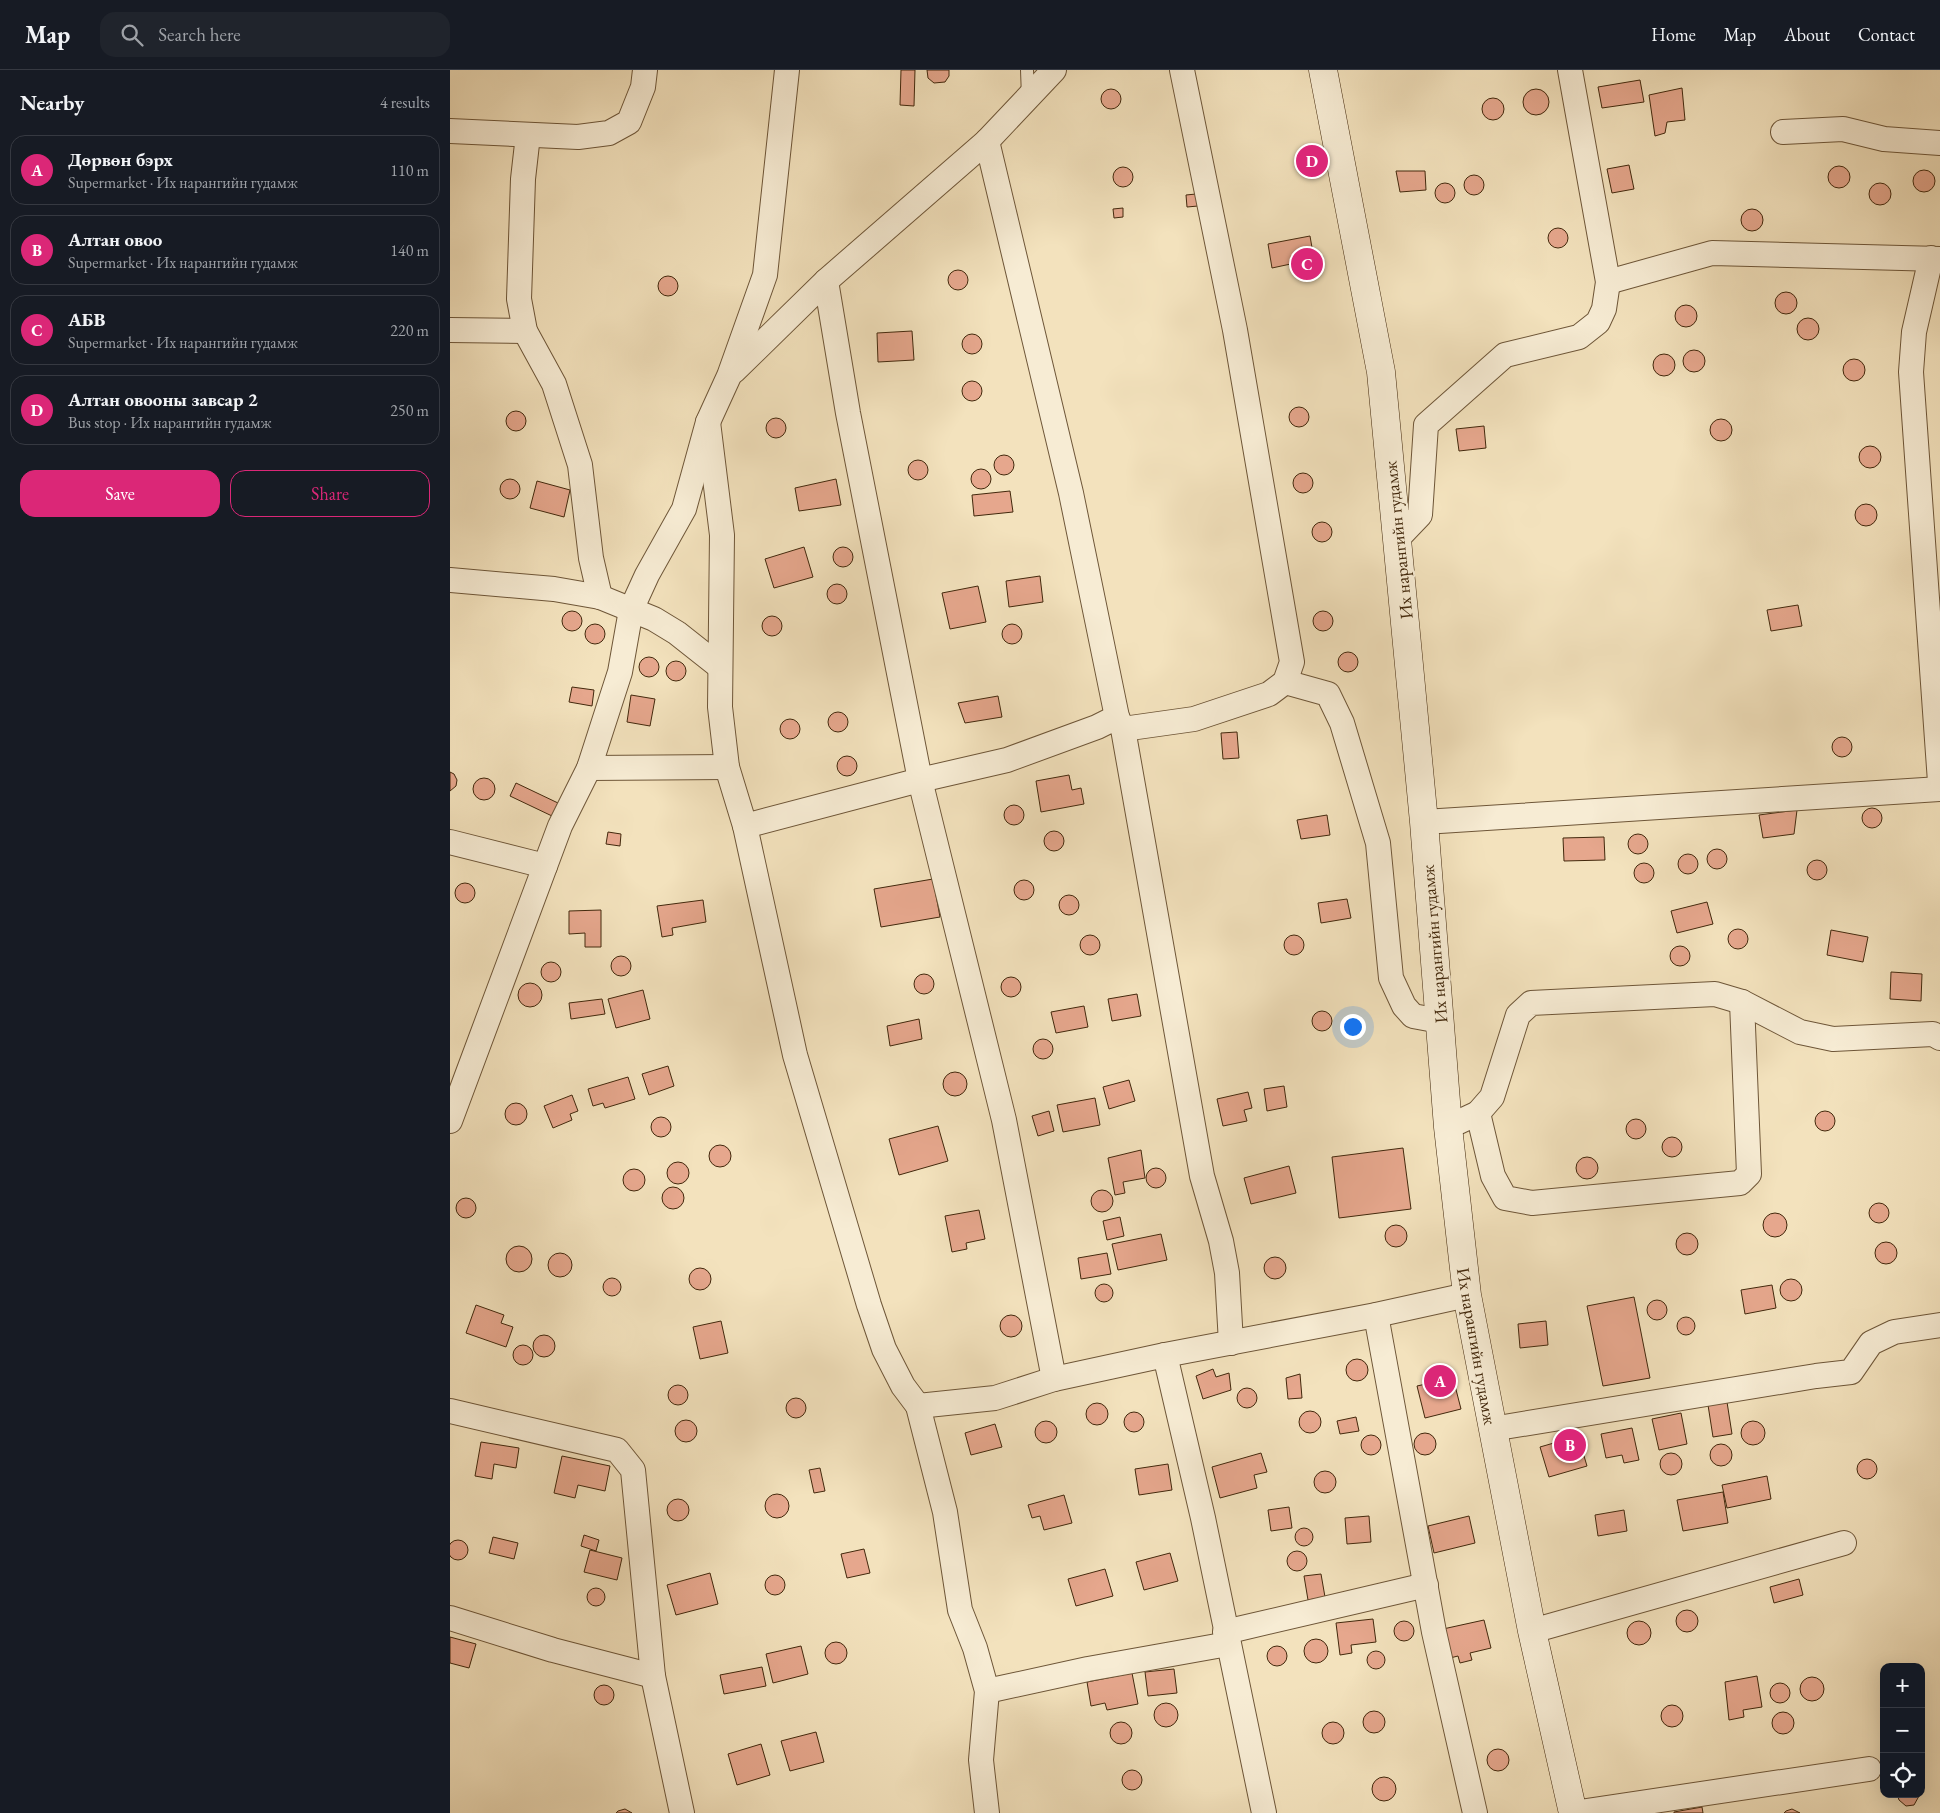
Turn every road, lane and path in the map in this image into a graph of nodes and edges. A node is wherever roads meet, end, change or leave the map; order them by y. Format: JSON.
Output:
{"nodes":[{"id":1,"x":645,"y":70,"type":"edge"},
{"id":2,"x":787,"y":70,"type":"edge"},
{"id":3,"x":1027,"y":70,"type":"edge"},
{"id":4,"x":1054,"y":70,"type":"edge"},
{"id":5,"x":1182,"y":70,"type":"edge"},
{"id":6,"x":1323,"y":70,"type":"edge"},
{"id":7,"x":1570,"y":70,"type":"edge"},
{"id":8,"x":1028,"y":97,"type":"junction"},
{"id":9,"x":450,"y":131,"type":"edge"},
{"id":10,"x":1783,"y":132,"type":"dead end"},
{"id":11,"x":528,"y":135,"type":"junction"},
{"id":12,"x":987,"y":141,"type":"junction"},
{"id":13,"x":1940,"y":143,"type":"edge"},
{"id":14,"x":1935,"y":259,"type":"edge"},
{"id":15,"x":826,"y":281,"type":"junction"},
{"id":16,"x":1608,"y":282,"type":"junction"},
{"id":17,"x":450,"y":330,"type":"edge"},
{"id":18,"x":525,"y":331,"type":"junction"},
{"id":19,"x":729,"y":376,"type":"junction"},
{"id":20,"x":708,"y":422,"type":"junction"},
{"id":21,"x":1398,"y":538,"type":"junction"},
{"id":22,"x":450,"y":580,"type":"edge"},
{"id":23,"x":600,"y":597,"type":"junction"},
{"id":24,"x":631,"y":610,"type":"junction"},
{"id":25,"x":720,"y":666,"type":"junction"},
{"id":26,"x":1284,"y":682,"type":"junction"},
{"id":27,"x":1120,"y":723,"type":"junction"},
{"id":28,"x":727,"y":767,"type":"junction"},
{"id":29,"x":589,"y":768,"type":"junction"},
{"id":30,"x":920,"y":780,"type":"junction"},
{"id":31,"x":1940,"y":782,"type":"edge"},
{"id":32,"x":1940,"y":789,"type":"edge"},
{"id":33,"x":1424,"y":822,"type":"junction"},
{"id":34,"x":745,"y":826,"type":"junction"},
{"id":35,"x":450,"y":842,"type":"edge"},
{"id":36,"x":545,"y":866,"type":"junction"},
{"id":37,"x":1742,"y":1002,"type":"junction"},
{"id":38,"x":1440,"y":1021,"type":"junction"},
{"id":39,"x":1940,"y":1038,"type":"edge"},
{"id":40,"x":1478,"y":1113,"type":"junction"},
{"id":41,"x":450,"y":1121,"type":"edge"},
{"id":42,"x":1448,"y":1127,"type":"junction"},
{"id":43,"x":1467,"y":1295,"type":"junction"},
{"id":44,"x":1376,"y":1315,"type":"junction"},
{"id":45,"x":1940,"y":1325,"type":"edge"},
{"id":46,"x":1231,"y":1343,"type":"junction"},
{"id":47,"x":1165,"y":1355,"type":"junction"},
{"id":48,"x":1054,"y":1379,"type":"junction"},
{"id":49,"x":918,"y":1406,"type":"junction"},
{"id":50,"x":450,"y":1411,"type":"edge"},
{"id":51,"x":1492,"y":1429,"type":"junction"},
{"id":52,"x":1844,"y":1543,"type":"dead end"},
{"id":53,"x":1426,"y":1585,"type":"junction"},
{"id":54,"x":450,"y":1618,"type":"edge"},
{"id":55,"x":1532,"y":1631,"type":"junction"},
{"id":56,"x":1227,"y":1638,"type":"junction"},
{"id":57,"x":653,"y":1676,"type":"junction"},
{"id":58,"x":987,"y":1691,"type":"junction"},
{"id":59,"x":1868,"y":1769,"type":"dead end"},
{"id":60,"x":682,"y":1813,"type":"edge"},
{"id":61,"x":987,"y":1813,"type":"edge"},
{"id":62,"x":1264,"y":1813,"type":"edge"},
{"id":63,"x":1475,"y":1813,"type":"edge"},
{"id":64,"x":1573,"y":1813,"type":"edge"}],
"edges":[{"from":1,"to":11,"type":"street"},
{"from":2,"to":19,"type":"street"},
{"from":3,"to":8,"type":"lane"},
{"from":4,"to":8,"type":"street"},
{"from":5,"to":26,"type":"street"},
{"from":6,"to":21,"type":"main road","name":"Их нарангийн гудамж"},
{"from":7,"to":16,"type":"street"},
{"from":8,"to":12,"type":"street"},
{"from":9,"to":11,"type":"street"},
{"from":10,"to":13,"type":"street"},
{"from":11,"to":18,"type":"street"},
{"from":12,"to":15,"type":"street"},
{"from":12,"to":27,"type":"street"},
{"from":14,"to":16,"type":"street"},
{"from":14,"to":31,"type":"street"},
{"from":15,"to":19,"type":"street"},
{"from":15,"to":30,"type":"street"},
{"from":16,"to":21,"type":"street"},
{"from":17,"to":18,"type":"street"},
{"from":18,"to":23,"type":"street"},
{"from":19,"to":20,"type":"street"},
{"from":20,"to":24,"type":"street"},
{"from":20,"to":25,"type":"street"},
{"from":21,"to":33,"type":"main road","name":"Их нарангийн гудамж"},
{"from":22,"to":23,"type":"street"},
{"from":23,"to":24,"type":"street"},
{"from":24,"to":25,"type":"street"},
{"from":24,"to":29,"type":"street"},
{"from":25,"to":28,"type":"street"},
{"from":26,"to":27,"type":"street"},
{"from":26,"to":38,"type":"street"},
{"from":27,"to":30,"type":"street"},
{"from":27,"to":46,"type":"street"},
{"from":28,"to":29,"type":"street"},
{"from":28,"to":34,"type":"street"},
{"from":29,"to":36,"type":"street"},
{"from":30,"to":34,"type":"street"},
{"from":30,"to":48,"type":"street"},
{"from":32,"to":33,"type":"street"},
{"from":33,"to":38,"type":"main road","name":"Их нарангийн гудамж"},
{"from":34,"to":49,"type":"street"},
{"from":35,"to":36,"type":"street"},
{"from":36,"to":41,"type":"street"},
{"from":37,"to":39,"type":"street"},
{"from":37,"to":40,"type":"street"},
{"from":37,"to":40,"type":"street"},
{"from":38,"to":42,"type":"main road","name":"Их нарангийн гудамж"},
{"from":40,"to":42,"type":"street"},
{"from":42,"to":43,"type":"main road","name":"Их нарангийн гудамж"},
{"from":43,"to":44,"type":"street"},
{"from":43,"to":51,"type":"main road","name":"Их нарангийн гудамж"},
{"from":44,"to":46,"type":"street"},
{"from":44,"to":53,"type":"street"},
{"from":45,"to":51,"type":"street"},
{"from":46,"to":47,"type":"street"},
{"from":47,"to":48,"type":"street"},
{"from":47,"to":56,"type":"street"},
{"from":48,"to":49,"type":"street"},
{"from":49,"to":58,"type":"street"},
{"from":50,"to":57,"type":"street"},
{"from":51,"to":55,"type":"main road","name":"Их нарангийн гудамж"},
{"from":52,"to":55,"type":"street"},
{"from":53,"to":56,"type":"street"},
{"from":53,"to":63,"type":"street"},
{"from":54,"to":57,"type":"street"},
{"from":55,"to":64,"type":"main road","name":"Их нарангийн гудамж"},
{"from":56,"to":58,"type":"street"},
{"from":56,"to":62,"type":"street"},
{"from":57,"to":60,"type":"street"},
{"from":58,"to":61,"type":"street"},
{"from":59,"to":64,"type":"street"}]}
